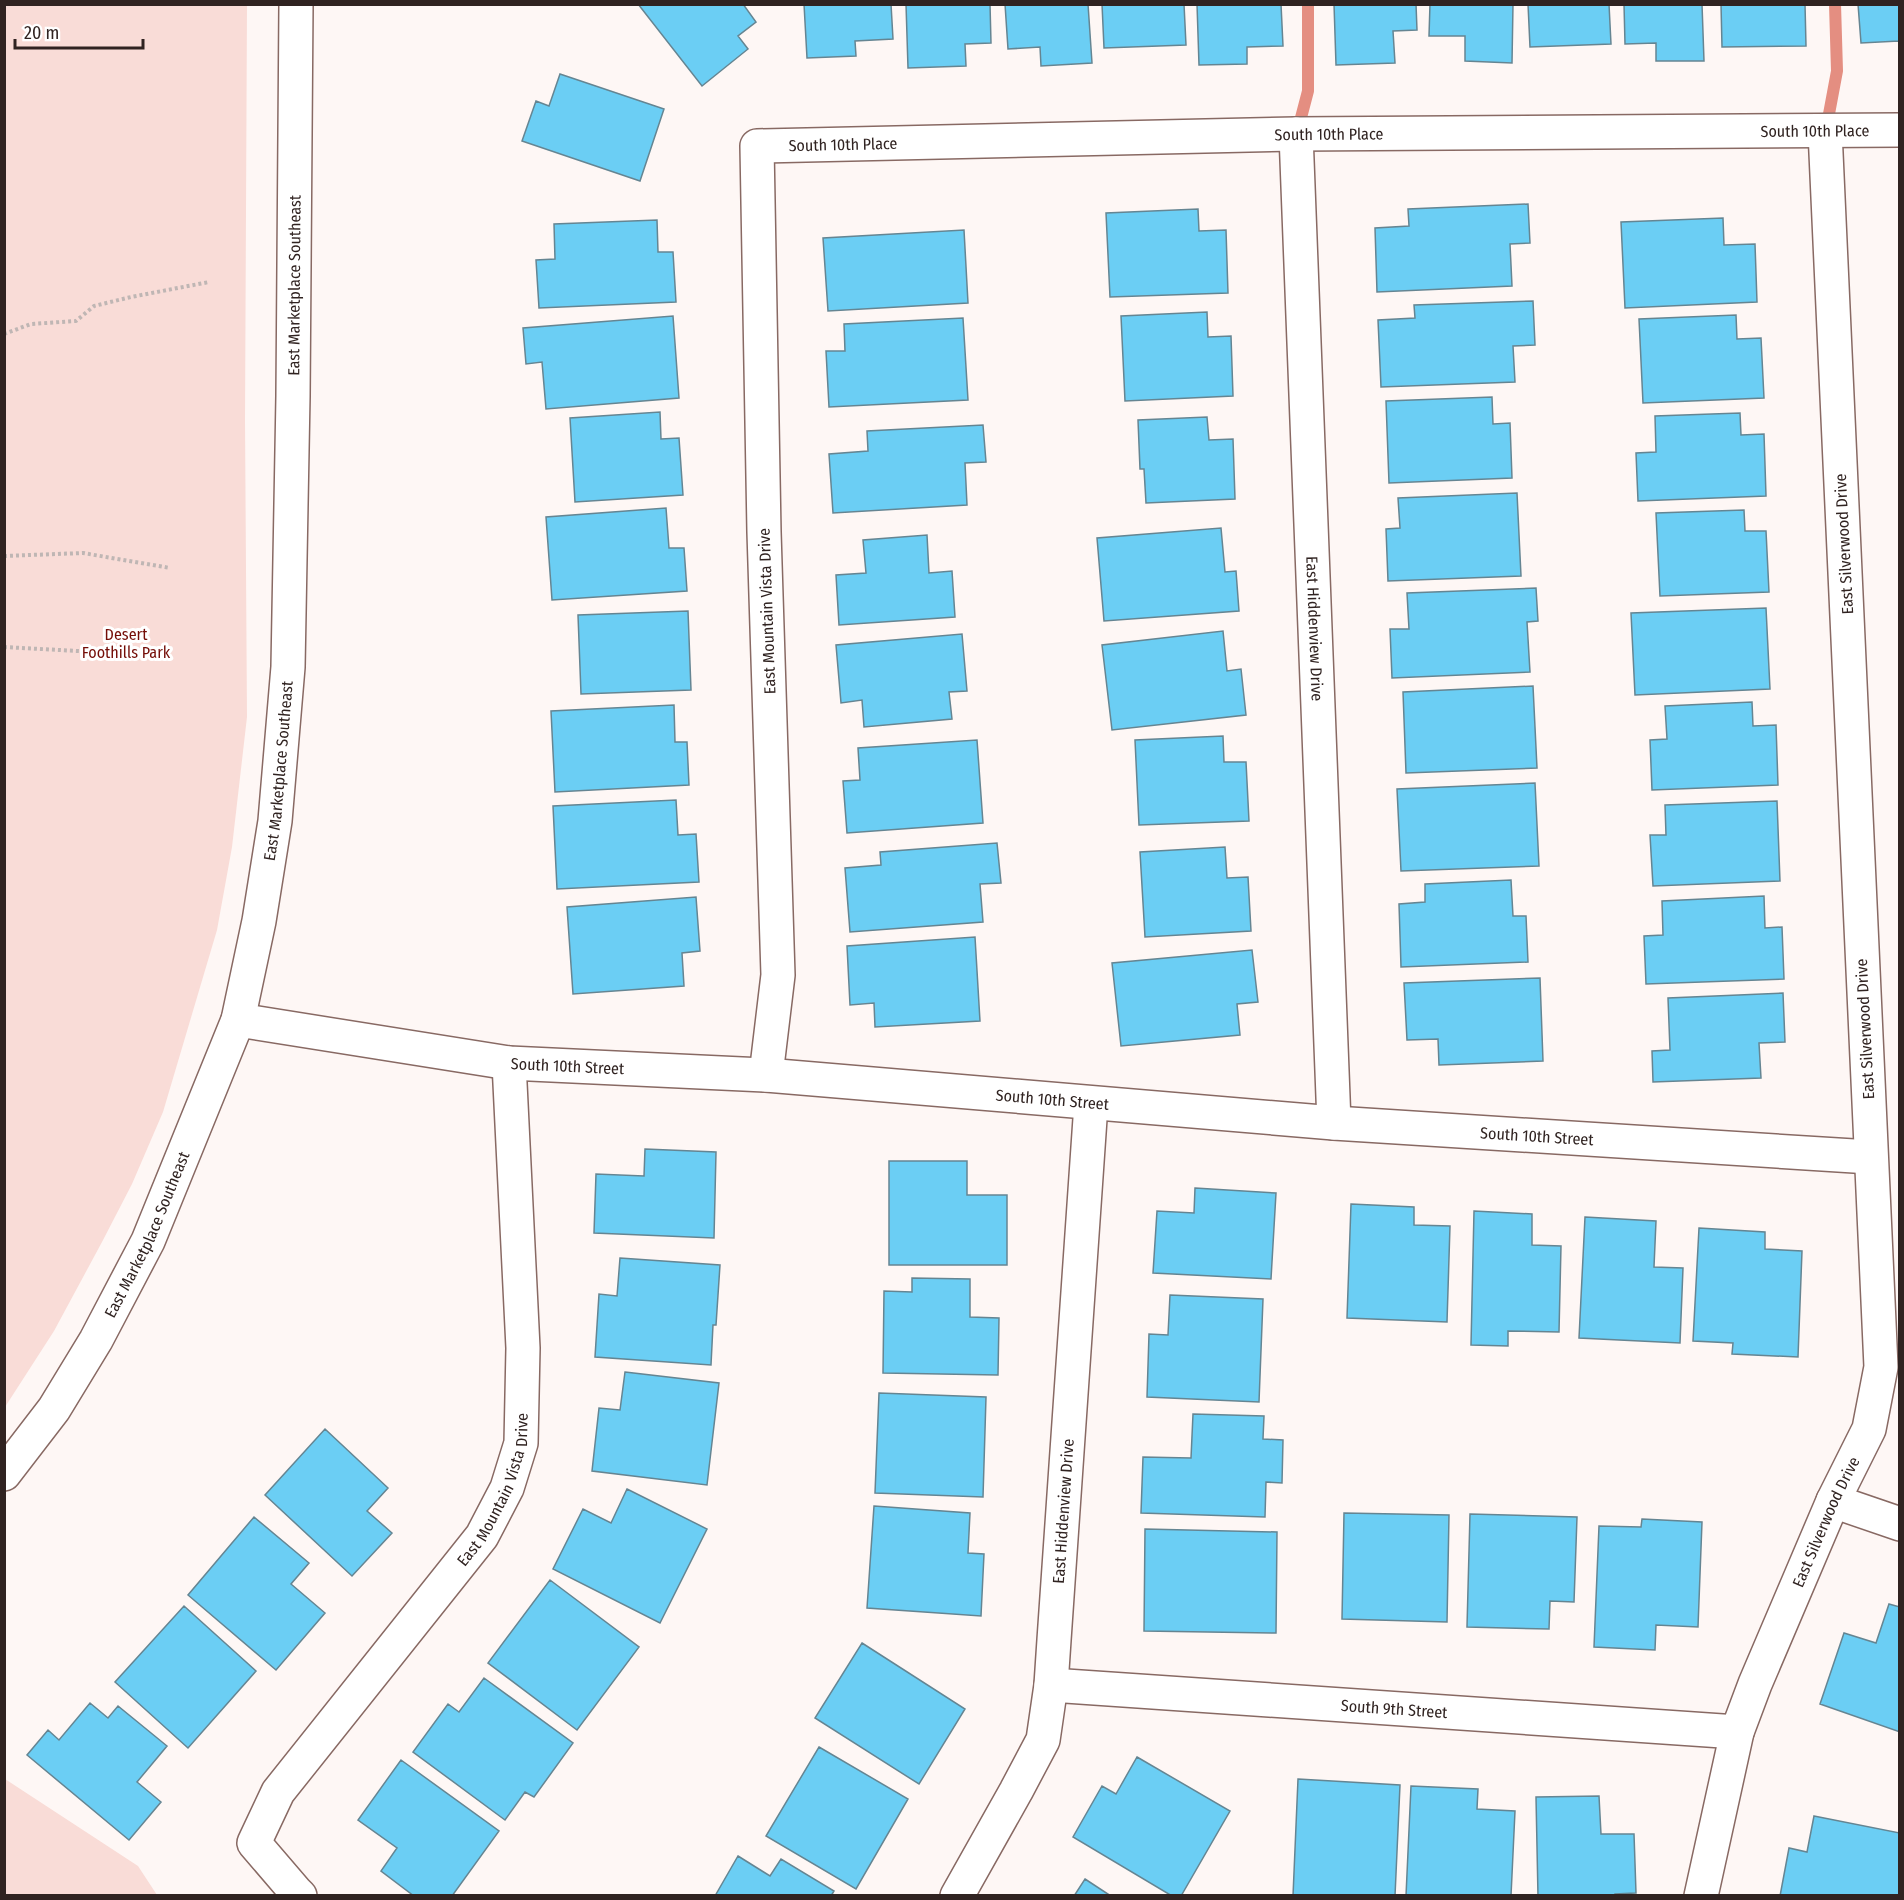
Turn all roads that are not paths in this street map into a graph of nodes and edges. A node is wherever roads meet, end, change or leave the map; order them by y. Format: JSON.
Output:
{"nodes":[{"id":1,"x":296,"y":4,"type":"edge"},
{"id":2,"x":1899,"y":130,"type":"edge"},
{"id":3,"x":1826,"y":131,"type":"junction"},
{"id":4,"x":1296,"y":134,"type":"junction"},
{"id":5,"x":757,"y":146,"type":"joint"},
{"id":6,"x":238,"y":1020,"type":"junction"},
{"id":7,"x":509,"y":1063,"type":"junction"},
{"id":8,"x":766,"y":1075,"type":"junction"},
{"id":9,"x":1091,"y":1104,"type":"junction"},
{"id":10,"x":1334,"y":1123,"type":"junction"},
{"id":11,"x":1870,"y":1157,"type":"junction"},
{"id":12,"x":4,"y":1474,"type":"edge"},
{"id":13,"x":1833,"y":1501,"type":"junction"},
{"id":14,"x":1899,"y":1524,"type":"edge"},
{"id":15,"x":1051,"y":1685,"type":"junction"},
{"id":16,"x":1737,"y":1732,"type":"junction"},
{"id":17,"x":300,"y":1896,"type":"edge"},
{"id":18,"x":957,"y":1896,"type":"edge"},
{"id":19,"x":1701,"y":1896,"type":"edge"}],
"edges":[{"from":1,"to":6,"type":"street","name":"East Marketplace Southeast"},
{"from":2,"to":3,"type":"street","name":"South 10th Place"},
{"from":3,"to":4,"type":"street","name":"South 10th Place"},
{"from":3,"to":11,"type":"street","name":"East Silverwood Drive"},
{"from":4,"to":5,"type":"street","name":"South 10th Place"},
{"from":4,"to":10,"type":"street","name":"East Hiddenview Drive"},
{"from":5,"to":8,"type":"street","name":"East Mountain Vista Drive"},
{"from":6,"to":7,"type":"street","name":"South 10th Street"},
{"from":6,"to":12,"type":"street","name":"East Marketplace Southeast"},
{"from":7,"to":8,"type":"street","name":"South 10th Street"},
{"from":7,"to":17,"type":"street","name":"East Mountain Vista Drive"},
{"from":8,"to":9,"type":"street","name":"South 10th Street"},
{"from":9,"to":10,"type":"street","name":"South 10th Street"},
{"from":9,"to":15,"type":"street","name":"East Hiddenview Drive"},
{"from":10,"to":11,"type":"street","name":"South 10th Street"},
{"from":11,"to":13,"type":"street","name":"East Silverwood Drive"},
{"from":13,"to":14,"type":"street"},
{"from":13,"to":16,"type":"street","name":"East Silverwood Drive"},
{"from":15,"to":16,"type":"street","name":"South 9th Street"},
{"from":15,"to":18,"type":"street","name":"East Hiddenview Drive"},
{"from":16,"to":19,"type":"street","name":"East Silverwood Drive"}]}
